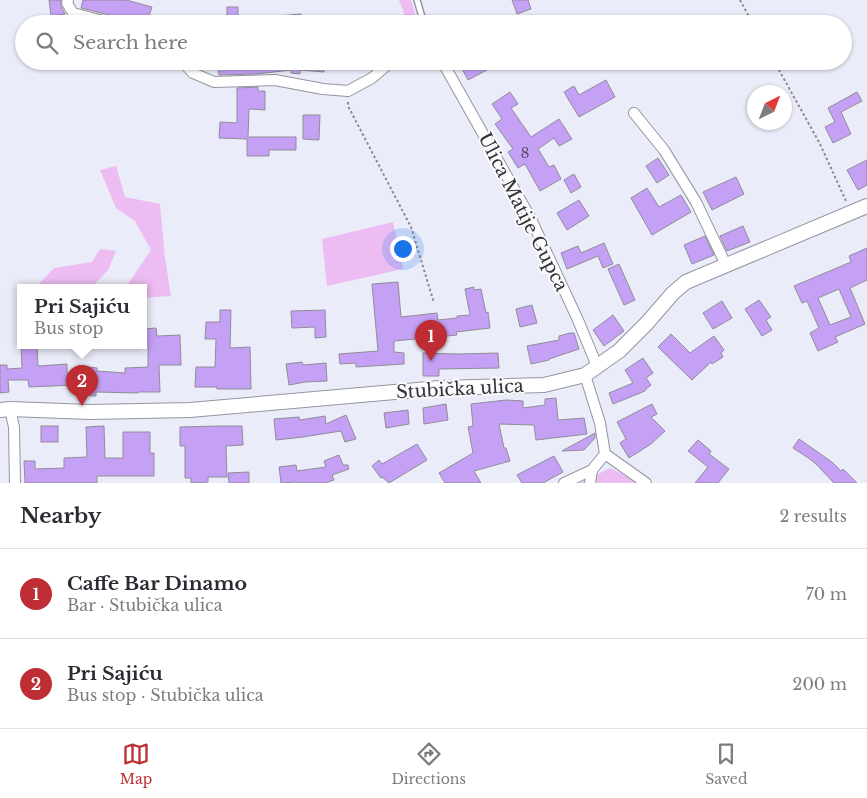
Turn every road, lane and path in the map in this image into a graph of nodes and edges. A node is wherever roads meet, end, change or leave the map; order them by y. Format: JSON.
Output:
{"nodes":[{"id":1,"x":68,"y":0,"type":"edge"},
{"id":2,"x":417,"y":0,"type":"edge"},
{"id":3,"x":740,"y":0,"type":"edge"},
{"id":4,"x":80,"y":15,"type":"edge"},
{"id":5,"x":421,"y":15,"type":"edge"},
{"id":6,"x":748,"y":15,"type":"edge"},
{"id":7,"x":190,"y":70,"type":"edge"},
{"id":8,"x":381,"y":70,"type":"edge"},
{"id":9,"x":447,"y":70,"type":"edge"},
{"id":10,"x":779,"y":70,"type":"edge"},
{"id":11,"x":348,"y":90,"type":"junction"},
{"id":12,"x":634,"y":113,"type":"dead end"},
{"id":13,"x":867,"y":206,"type":"edge"},
{"id":14,"x":851,"y":213,"type":"junction"},
{"id":15,"x":726,"y":265,"type":"junction"},
{"id":16,"x":434,"y":303,"type":"dead end"},
{"id":17,"x":597,"y":366,"type":"junction"},
{"id":18,"x":585,"y":375,"type":"junction"},
{"id":19,"x":5,"y":409,"type":"edge"},
{"id":20,"x":605,"y":454,"type":"junction"},
{"id":21,"x":592,"y":470,"type":"junction"},
{"id":22,"x":15,"y":483,"type":"edge"},
{"id":23,"x":564,"y":483,"type":"edge"},
{"id":24,"x":590,"y":483,"type":"edge"},
{"id":25,"x":646,"y":483,"type":"edge"}],
"edges":[{"from":1,"to":4,"type":"street"},
{"from":2,"to":5,"type":"lane"},
{"from":3,"to":6,"type":"path"},
{"from":7,"to":11,"type":"street"},
{"from":8,"to":11,"type":"street"},
{"from":9,"to":17,"type":"street","name":"Ulica Matije Gupca"},
{"from":10,"to":14,"type":"path"},
{"from":11,"to":16,"type":"path"},
{"from":12,"to":15,"type":"street"},
{"from":13,"to":14,"type":"main road","name":"Stubička ulica"},
{"from":14,"to":15,"type":"main road","name":"Stubička ulica"},
{"from":15,"to":17,"type":"main road","name":"Stubička ulica"},
{"from":17,"to":18,"type":"main road","name":"Stubička ulica"},
{"from":18,"to":19,"type":"main road","name":"Stubička ulica"},
{"from":18,"to":20,"type":"street"},
{"from":19,"to":22,"type":"street"},
{"from":20,"to":21,"type":"street"},
{"from":20,"to":25,"type":"street"},
{"from":21,"to":23,"type":"street"},
{"from":21,"to":24,"type":"street"}]}
